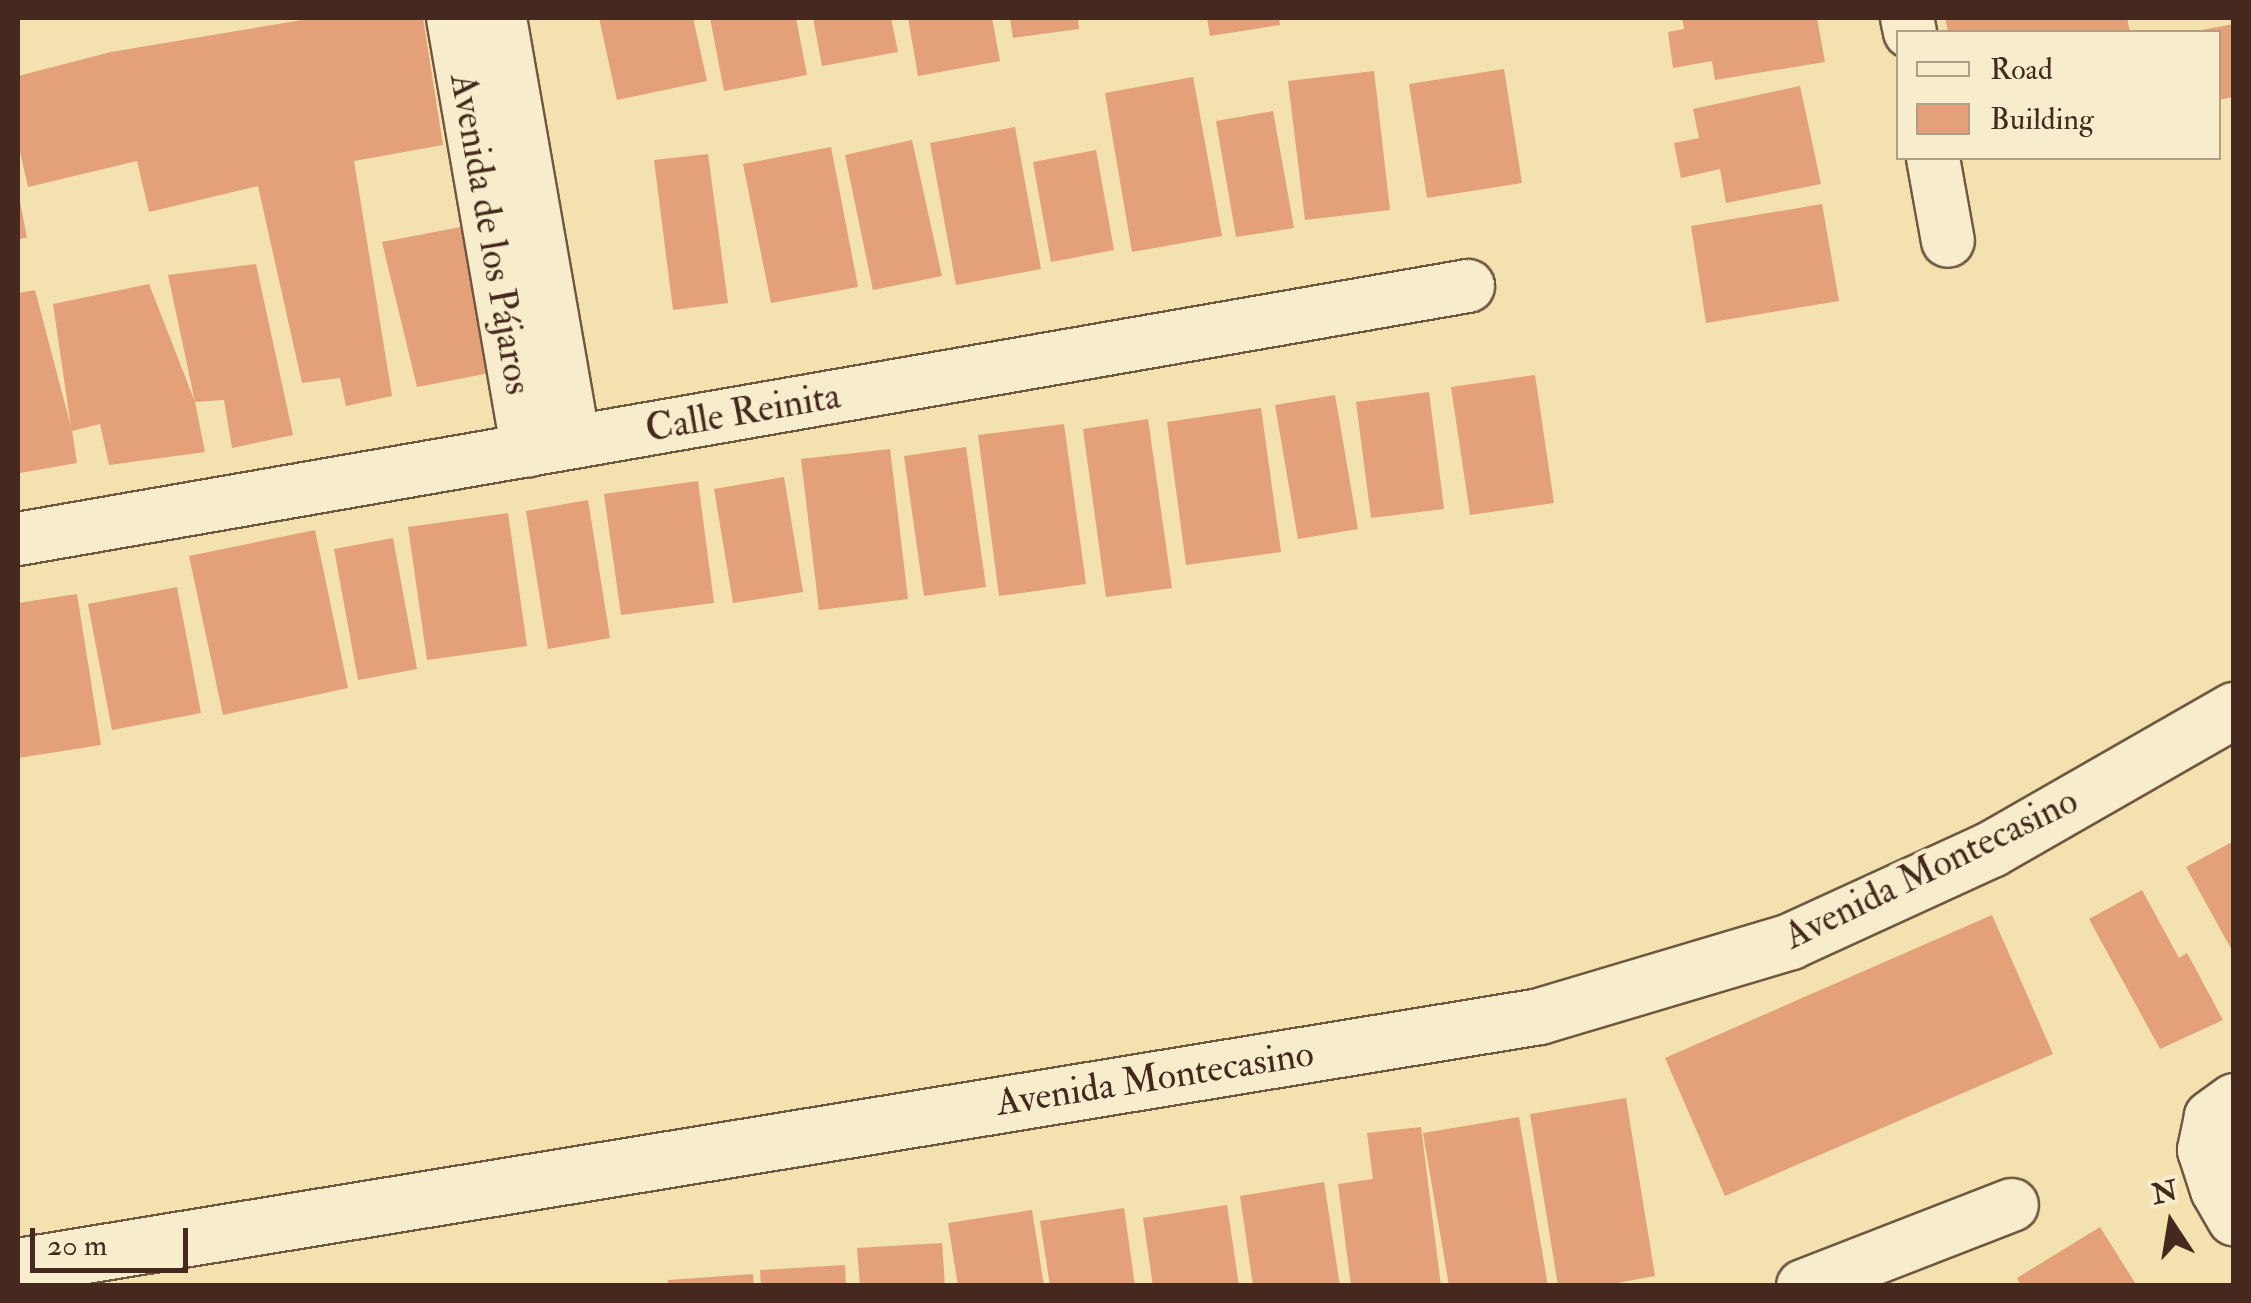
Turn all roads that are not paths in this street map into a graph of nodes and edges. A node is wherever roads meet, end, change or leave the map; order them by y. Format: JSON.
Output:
{"nodes":[{"id":1,"x":453,"y":18,"type":"edge"},
{"id":2,"x":500,"y":18,"type":"edge"},
{"id":3,"x":1932,"y":160,"type":"edge"},
{"id":4,"x":1948,"y":240,"type":"dead end"},
{"id":5,"x":1468,"y":286,"type":"dead end"},
{"id":6,"x":551,"y":446,"type":"junction"},
{"id":7,"x":18,"y":539,"type":"edge"},
{"id":8,"x":2234,"y":710,"type":"edge"},
{"id":9,"x":2234,"y":1100,"type":"edge"},
{"id":10,"x":2012,"y":1205,"type":"dead end"},
{"id":11,"x":2234,"y":1219,"type":"edge"},
{"id":12,"x":18,"y":1266,"type":"edge"},
{"id":13,"x":1803,"y":1286,"type":"edge"}],
"edges":[{"from":1,"to":6,"type":"street","name":"Avenida de los Pájaros"},
{"from":2,"to":6,"type":"street","name":"Avenida de los Pájaros"},
{"from":3,"to":4,"type":"street"},
{"from":5,"to":6,"type":"street","name":"Calle Reinita"},
{"from":6,"to":7,"type":"street","name":"Calle Reinita"},
{"from":8,"to":12,"type":"street","name":"Avenida Montecasino"},
{"from":9,"to":11,"type":"street"},
{"from":10,"to":13,"type":"street"}]}
